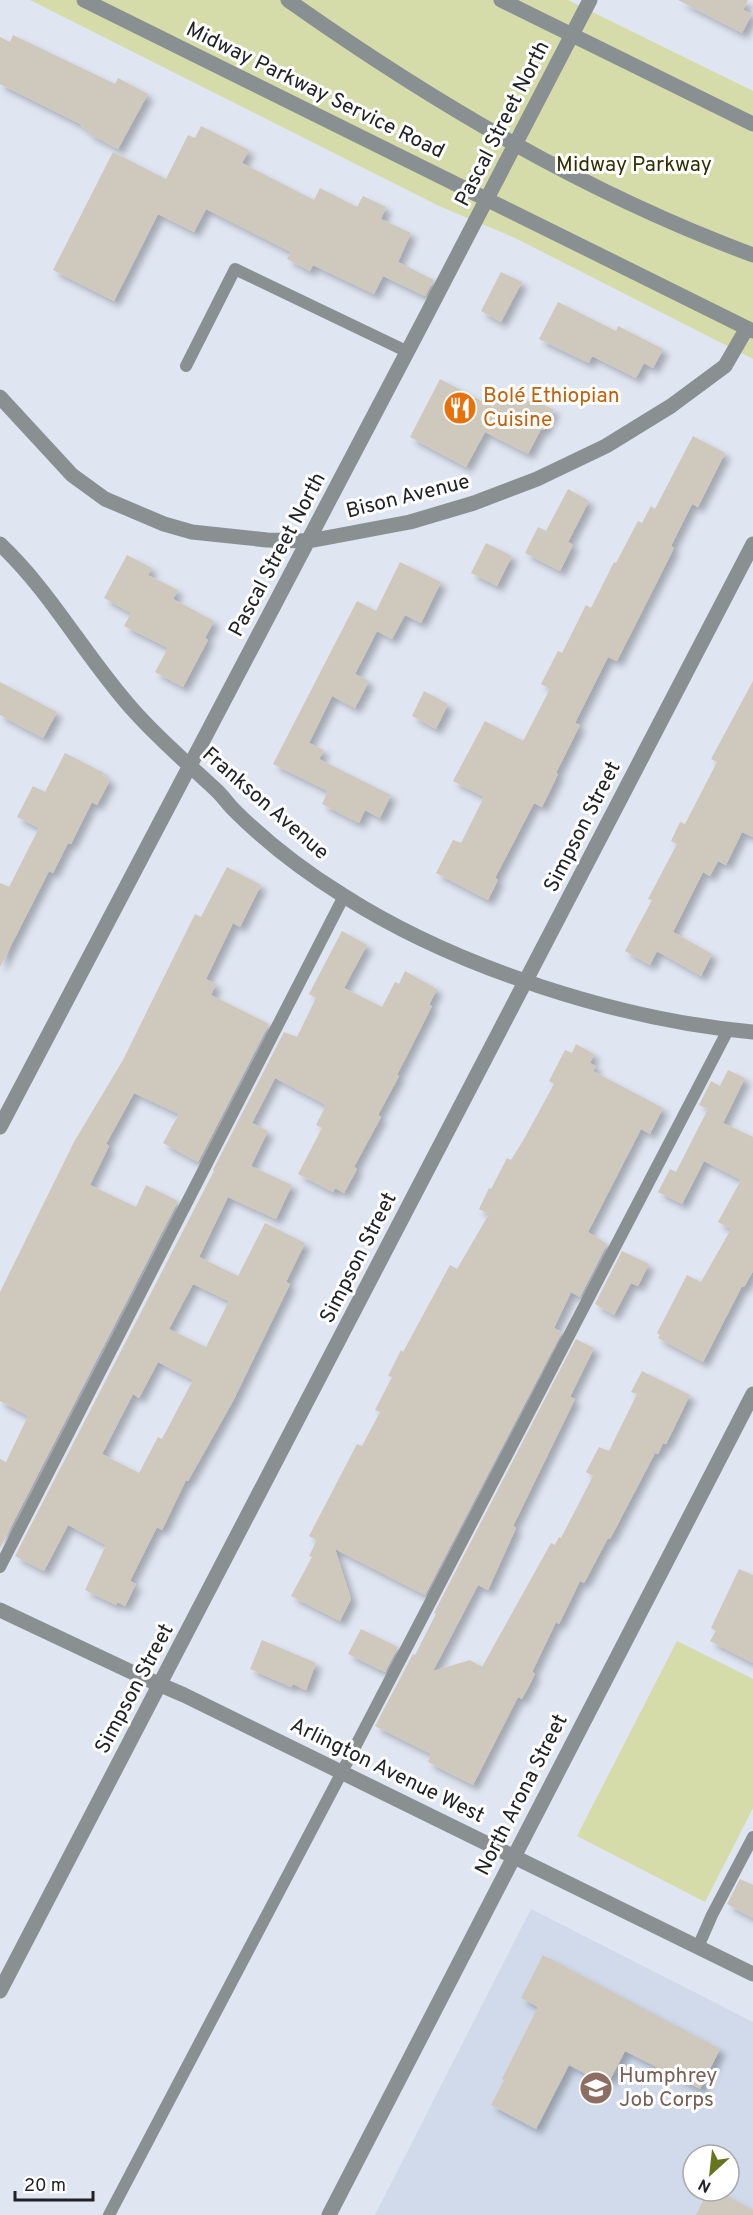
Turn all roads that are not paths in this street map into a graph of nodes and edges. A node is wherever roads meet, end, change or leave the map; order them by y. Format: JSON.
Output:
{"nodes":[{"id":1,"x":84,"y":0,"type":"edge"},
{"id":2,"x":288,"y":0,"type":"edge"},
{"id":3,"x":501,"y":0,"type":"edge"},
{"id":4,"x":590,"y":0,"type":"edge"},
{"id":5,"x":572,"y":35,"type":"junction"},
{"id":6,"x":753,"y":124,"type":"edge"},
{"id":7,"x":515,"y":146,"type":"junction"},
{"id":8,"x":487,"y":199,"type":"junction"},
{"id":9,"x":753,"y":255,"type":"edge"},
{"id":10,"x":750,"y":329,"type":"edge"},
{"id":11,"x":408,"y":352,"type":"junction"},
{"id":12,"x":186,"y":366,"type":"dead end"},
{"id":13,"x":0,"y":397,"type":"edge"},
{"id":14,"x":309,"y":541,"type":"junction"},
{"id":15,"x":0,"y":544,"type":"edge"},
{"id":16,"x":753,"y":544,"type":"edge"},
{"id":17,"x":189,"y":767,"type":"junction"},
{"id":18,"x":344,"y":896,"type":"junction"},
{"id":19,"x":526,"y":981,"type":"junction"},
{"id":20,"x":728,"y":1030,"type":"junction"},
{"id":21,"x":753,"y":1032,"type":"edge"},
{"id":22,"x":0,"y":1127,"type":"edge"},
{"id":23,"x":753,"y":1394,"type":"edge"},
{"id":24,"x":0,"y":1567,"type":"edge"},
{"id":25,"x":0,"y":1610,"type":"edge"},
{"id":26,"x":161,"y":1684,"type":"junction"},
{"id":27,"x":342,"y":1772,"type":"junction"},
{"id":28,"x":753,"y":1837,"type":"edge"},
{"id":29,"x":513,"y":1857,"type":"junction"},
{"id":30,"x":698,"y":1947,"type":"junction"},
{"id":31,"x":753,"y":1974,"type":"edge"},
{"id":32,"x":0,"y":1991,"type":"edge"},
{"id":33,"x":109,"y":2215,"type":"edge"},
{"id":34,"x":329,"y":2215,"type":"edge"}],
"edges":[{"from":1,"to":8,"type":"street","name":"Midway Parkway Service Road"},
{"from":2,"to":7,"type":"street"},
{"from":3,"to":5,"type":"street"},
{"from":4,"to":5,"type":"street","name":"Pascal Street North"},
{"from":5,"to":6,"type":"street"},
{"from":5,"to":7,"type":"street","name":"Pascal Street North"},
{"from":7,"to":8,"type":"street","name":"Pascal Street North"},
{"from":7,"to":9,"type":"street"},
{"from":8,"to":10,"type":"street","name":"Midway Parkway Service Road"},
{"from":8,"to":11,"type":"street","name":"Pascal Street North"},
{"from":10,"to":14,"type":"street","name":"Bison Avenue"},
{"from":11,"to":12,"type":"lane"},
{"from":11,"to":14,"type":"street","name":"Pascal Street North"},
{"from":13,"to":14,"type":"street","name":"Bison Avenue"},
{"from":14,"to":17,"type":"street","name":"Pascal Street North"},
{"from":15,"to":17,"type":"street","name":"Frankson Avenue"},
{"from":16,"to":19,"type":"street","name":"Simpson Street"},
{"from":17,"to":18,"type":"street","name":"Frankson Avenue"},
{"from":17,"to":22,"type":"street","name":"Pascal Street North"},
{"from":18,"to":19,"type":"street","name":"Frankson Avenue"},
{"from":18,"to":24,"type":"lane"},
{"from":19,"to":20,"type":"street","name":"Frankson Avenue"},
{"from":19,"to":26,"type":"street","name":"Simpson Street"},
{"from":20,"to":21,"type":"street","name":"Frankson Avenue"},
{"from":20,"to":27,"type":"lane"},
{"from":23,"to":29,"type":"street","name":"North Arona Street"},
{"from":25,"to":26,"type":"street","name":"Arlington Avenue West"},
{"from":26,"to":27,"type":"street","name":"Arlington Avenue West"},
{"from":26,"to":32,"type":"street","name":"Simpson Street"},
{"from":27,"to":29,"type":"street","name":"Arlington Avenue West"},
{"from":27,"to":33,"type":"lane"},
{"from":28,"to":30,"type":"lane"},
{"from":29,"to":30,"type":"street","name":"Arlington Avenue West"},
{"from":29,"to":34,"type":"street","name":"North Arona Street"},
{"from":30,"to":31,"type":"street","name":"Arlington Avenue West"}]}
